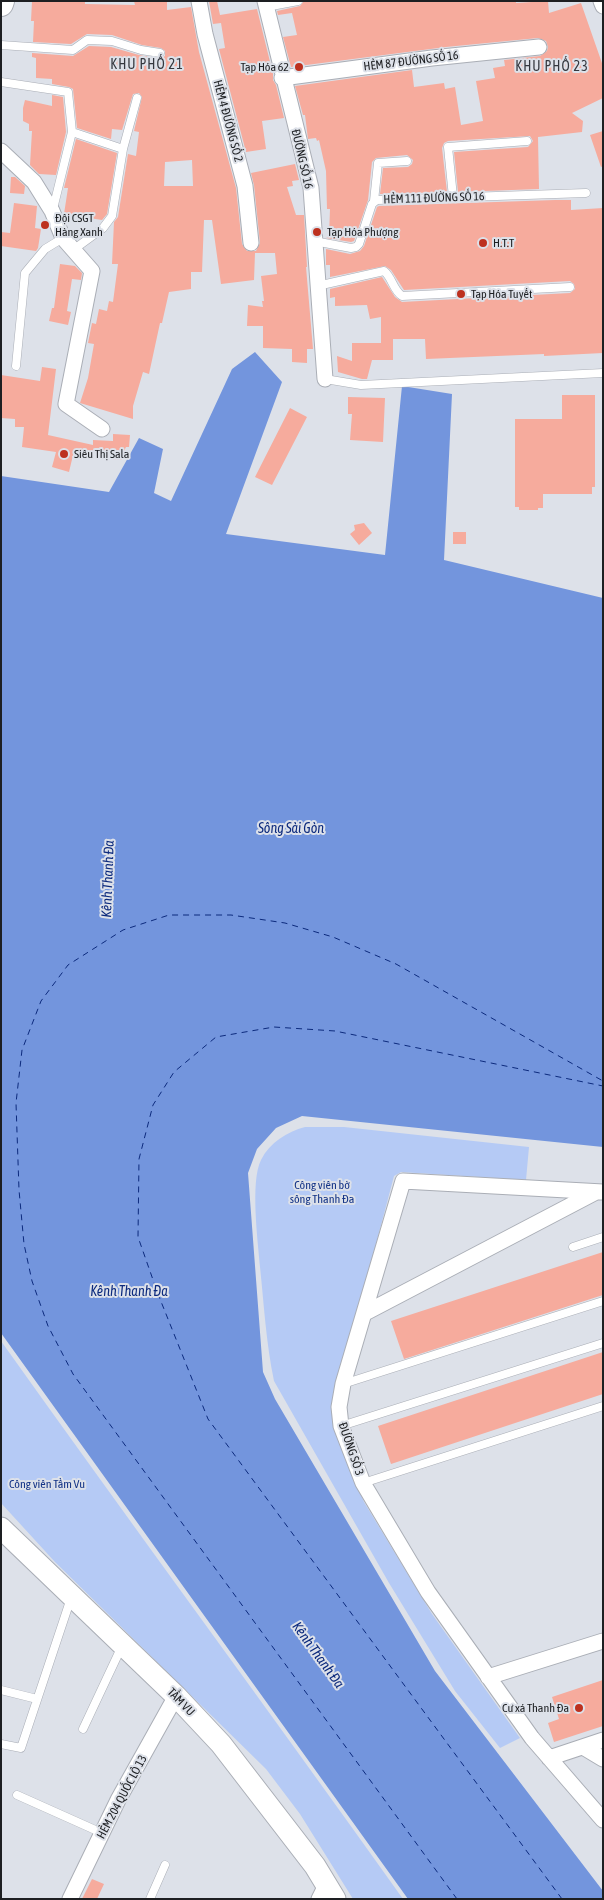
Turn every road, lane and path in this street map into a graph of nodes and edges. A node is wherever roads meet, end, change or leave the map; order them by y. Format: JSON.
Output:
{"nodes":[{"id":1,"x":199,"y":1,"type":"edge"},
{"id":2,"x":298,"y":1,"type":"edge"},
{"id":3,"x":602,"y":1,"type":"edge"},
{"id":4,"x":266,"y":4,"type":"edge"},
{"id":5,"x":603,"y":6,"type":"edge"},
{"id":6,"x":1,"y":46,"type":"edge"},
{"id":7,"x":539,"y":48,"type":"dead end"},
{"id":8,"x":160,"y":53,"type":"dead end"},
{"id":9,"x":282,"y":78,"type":"junction"},
{"id":10,"x":1,"y":82,"type":"edge"},
{"id":11,"x":137,"y":98,"type":"dead end"},
{"id":12,"x":72,"y":132,"type":"junction"},
{"id":13,"x":527,"y":141,"type":"dead end"},
{"id":14,"x":122,"y":149,"type":"junction"},
{"id":15,"x":1,"y":151,"type":"edge"},
{"id":16,"x":407,"y":161,"type":"dead end"},
{"id":17,"x":586,"y":192,"type":"dead end"},
{"id":18,"x":453,"y":197,"type":"junction"},
{"id":19,"x":374,"y":201,"type":"junction"},
{"id":20,"x":52,"y":211,"type":"junction"},
{"id":21,"x":63,"y":238,"type":"junction"},
{"id":22,"x":314,"y":242,"type":"junction"},
{"id":23,"x":251,"y":243,"type":"dead end"},
{"id":24,"x":73,"y":250,"type":"junction"},
{"id":25,"x":317,"y":286,"type":"junction"},
{"id":26,"x":570,"y":287,"type":"dead end"},
{"id":27,"x":16,"y":366,"type":"dead end"},
{"id":28,"x":603,"y":373,"type":"edge"},
{"id":29,"x":324,"y":379,"type":"joint"},
{"id":30,"x":102,"y":429,"type":"dead end"},
{"id":31,"x":600,"y":1191,"type":"edge"},
{"id":32,"x":603,"y":1237,"type":"edge"},
{"id":33,"x":573,"y":1247,"type":"dead end"},
{"id":34,"x":603,"y":1301,"type":"edge"},
{"id":35,"x":365,"y":1313,"type":"junction"},
{"id":36,"x":603,"y":1343,"type":"edge"},
{"id":37,"x":343,"y":1384,"type":"junction"},
{"id":38,"x":603,"y":1406,"type":"edge"},
{"id":39,"x":341,"y":1426,"type":"junction"},
{"id":40,"x":363,"y":1483,"type":"junction"},
{"id":41,"x":1,"y":1528,"type":"edge"},
{"id":42,"x":71,"y":1596,"type":"junction"},
{"id":43,"x":603,"y":1641,"type":"edge"},
{"id":44,"x":122,"y":1644,"type":"junction"},
{"id":45,"x":488,"y":1677,"type":"junction"},
{"id":46,"x":1,"y":1690,"type":"edge"},
{"id":47,"x":176,"y":1696,"type":"junction"},
{"id":48,"x":37,"y":1700,"type":"junction"},
{"id":49,"x":83,"y":1729,"type":"dead end"},
{"id":50,"x":603,"y":1740,"type":"edge"},
{"id":51,"x":1,"y":1744,"type":"edge"},
{"id":52,"x":583,"y":1747,"type":"junction"},
{"id":53,"x":549,"y":1758,"type":"junction"},
{"id":54,"x":603,"y":1759,"type":"edge"},
{"id":55,"x":17,"y":1795,"type":"dead end"},
{"id":56,"x":603,"y":1820,"type":"edge"},
{"id":57,"x":102,"y":1833,"type":"junction"},
{"id":58,"x":166,"y":1865,"type":"dead end"},
{"id":59,"x":327,"y":1894,"type":"edge"},
{"id":60,"x":70,"y":1899,"type":"edge"},
{"id":61,"x":150,"y":1899,"type":"edge"}],
"edges":[{"from":1,"to":23,"type":"street","name":"HẺM 4 ĐƯỜNG SỐ 2"},
{"from":2,"to":4,"type":"lane"},
{"from":3,"to":5,"type":"street"},
{"from":4,"to":9,"type":"street","name":"ĐƯỜNG SỐ 16"},
{"from":6,"to":8,"type":"lane"},
{"from":7,"to":9,"type":"street","name":"HẺM 87 ĐƯỜNG SỐ 16"},
{"from":9,"to":22,"type":"street","name":"ĐƯỜNG SỐ 16"},
{"from":10,"to":12,"type":"lane"},
{"from":11,"to":14,"type":"lane"},
{"from":12,"to":14,"type":"lane"},
{"from":12,"to":20,"type":"lane"},
{"from":13,"to":18,"type":"lane"},
{"from":14,"to":24,"type":"lane"},
{"from":15,"to":20,"type":"street"},
{"from":16,"to":19,"type":"lane"},
{"from":17,"to":18,"type":"lane","name":"HẺM 111 ĐƯỜNG SỐ 16"},
{"from":18,"to":19,"type":"lane","name":"HẺM 111 ĐƯỜNG SỐ 16"},
{"from":19,"to":22,"type":"lane","name":"HẺM 111 ĐƯỜNG SỐ 16"},
{"from":20,"to":21,"type":"street"},
{"from":21,"to":24,"type":"street"},
{"from":21,"to":27,"type":"lane"},
{"from":22,"to":25,"type":"street","name":"ĐƯỜNG SỐ 16"},
{"from":24,"to":30,"type":"street"},
{"from":25,"to":26,"type":"lane"},
{"from":25,"to":29,"type":"street","name":"ĐƯỜNG SỐ 16"},
{"from":28,"to":29,"type":"lane"},
{"from":31,"to":35,"type":"street"},
{"from":31,"to":35,"type":"street","name":"ĐƯỜNG SỐ 3"},
{"from":32,"to":33,"type":"lane"},
{"from":34,"to":37,"type":"lane"},
{"from":35,"to":37,"type":"street","name":"ĐƯỜNG SỐ 3"},
{"from":36,"to":39,"type":"lane"},
{"from":37,"to":39,"type":"street","name":"ĐƯỜNG SỐ 3"},
{"from":38,"to":40,"type":"lane"},
{"from":39,"to":40,"type":"street","name":"ĐƯỜNG SỐ 3"},
{"from":40,"to":45,"type":"street","name":"ĐƯỜNG SỐ 3"},
{"from":41,"to":42,"type":"street","name":"TẦM VU"},
{"from":42,"to":44,"type":"street","name":"TẦM VU"},
{"from":42,"to":48,"type":"lane"},
{"from":43,"to":45,"type":"street"},
{"from":44,"to":47,"type":"street","name":"TẦM VU"},
{"from":44,"to":49,"type":"lane"},
{"from":45,"to":53,"type":"street","name":"ĐƯỜNG SỐ 3"},
{"from":46,"to":48,"type":"lane"},
{"from":47,"to":57,"type":"street","name":"HẺM 204 QUỐC LỘ 13"},
{"from":47,"to":59,"type":"street","name":"TẦM VU"},
{"from":48,"to":51,"type":"lane"},
{"from":50,"to":52,"type":"street"},
{"from":52,"to":53,"type":"street"},
{"from":52,"to":54,"type":"street"},
{"from":53,"to":56,"type":"street","name":"ĐƯỜNG SỐ 3"},
{"from":55,"to":57,"type":"lane"},
{"from":57,"to":60,"type":"street","name":"HẺM 204 QUỐC LỘ 13"},
{"from":58,"to":61,"type":"lane"}]}
